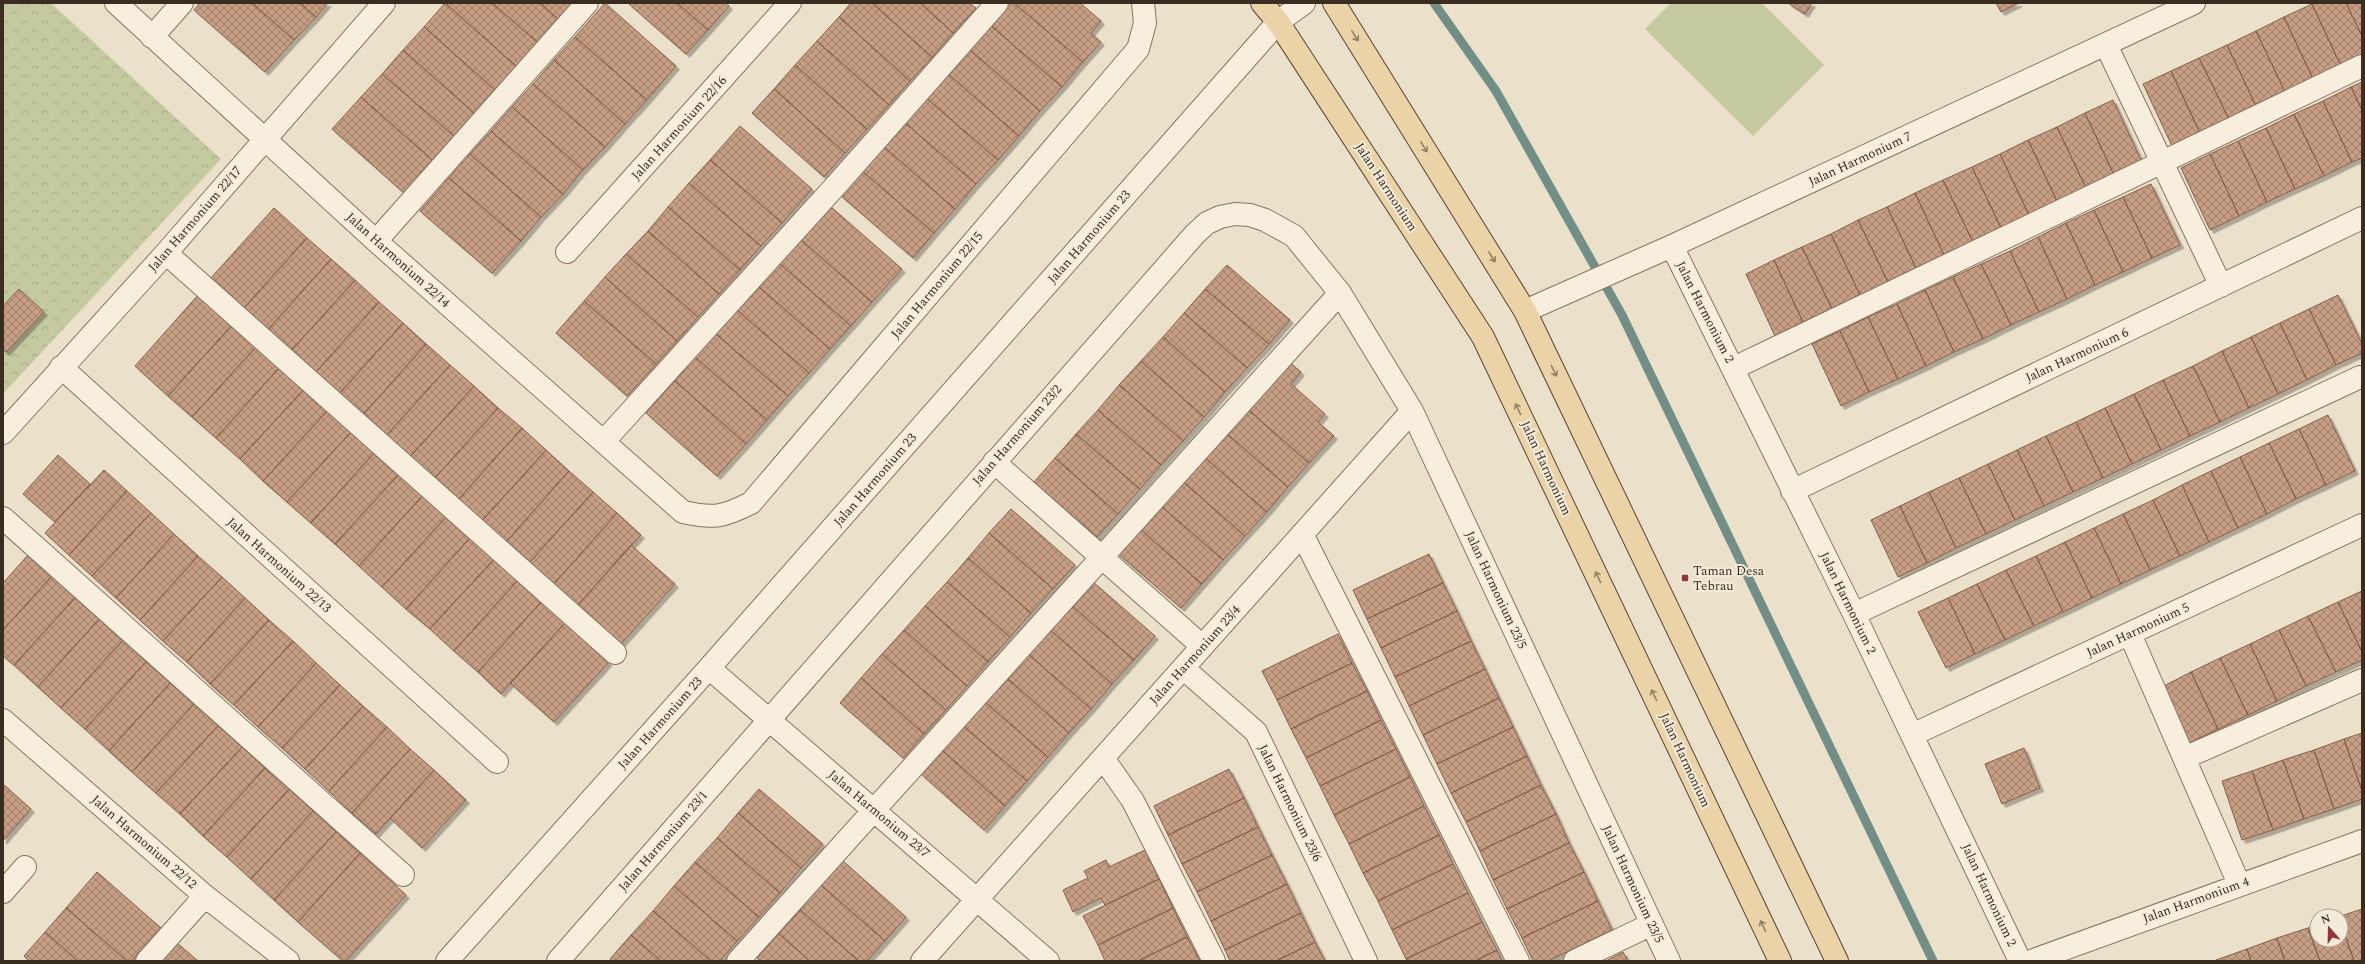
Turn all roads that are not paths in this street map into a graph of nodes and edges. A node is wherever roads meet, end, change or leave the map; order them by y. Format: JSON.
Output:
{"nodes":[{"id":1,"x":116,"y":3,"type":"edge"},
{"id":2,"x":182,"y":3,"type":"edge"},
{"id":3,"x":384,"y":3,"type":"edge"},
{"id":4,"x":587,"y":3,"type":"edge"},
{"id":5,"x":790,"y":3,"type":"edge"},
{"id":6,"x":997,"y":3,"type":"edge"},
{"id":7,"x":1143,"y":3,"type":"edge"},
{"id":8,"x":1262,"y":3,"type":"edge"},
{"id":9,"x":1304,"y":3,"type":"edge"},
{"id":10,"x":1334,"y":3,"type":"edge"},
{"id":11,"x":2194,"y":3,"type":"edge"},
{"id":12,"x":1278,"y":22,"type":"junction"},
{"id":13,"x":152,"y":37,"type":"junction"},
{"id":14,"x":2106,"y":45,"type":"junction"},
{"id":15,"x":2362,"y":66,"type":"edge"},
{"id":16,"x":264,"y":139,"type":"junction"},
{"id":17,"x":2162,"y":161,"type":"junction"},
{"id":18,"x":2362,"y":218,"type":"edge"},
{"id":19,"x":1294,"y":236,"type":"joint"},
{"id":20,"x":376,"y":241,"type":"junction"},
{"id":21,"x":1672,"y":246,"type":"junction"},
{"id":22,"x":567,"y":252,"type":"dead end"},
{"id":23,"x":166,"y":253,"type":"junction"},
{"id":24,"x":2221,"y":286,"type":"junction"},
{"id":25,"x":1340,"y":293,"type":"junction"},
{"id":26,"x":1525,"y":311,"type":"junction"},
{"id":27,"x":61,"y":368,"type":"junction"},
{"id":28,"x":1734,"y":368,"type":"junction"},
{"id":29,"x":2361,"y":378,"type":"edge"},
{"id":30,"x":1412,"y":411,"type":"junction"},
{"id":31,"x":3,"y":433,"type":"edge"},
{"id":32,"x":604,"y":440,"type":"junction"},
{"id":33,"x":994,"y":462,"type":"junction"},
{"id":34,"x":1792,"y":491,"type":"junction"},
{"id":35,"x":683,"y":512,"type":"joint"},
{"id":36,"x":3,"y":518,"type":"edge"},
{"id":37,"x":2362,"y":525,"type":"edge"},
{"id":38,"x":1302,"y":534,"type":"junction"},
{"id":39,"x":1102,"y":557,"type":"junction"},
{"id":40,"x":1854,"y":614,"type":"junction"},
{"id":41,"x":2130,"y":634,"type":"junction"},
{"id":42,"x":1202,"y":646,"type":"junction"},
{"id":43,"x":614,"y":653,"type":"dead end"},
{"id":44,"x":710,"y":668,"type":"junction"},
{"id":45,"x":1183,"y":668,"type":"junction"},
{"id":46,"x":2362,"y":680,"type":"edge"},
{"id":47,"x":3,"y":720,"type":"edge"},
{"id":48,"x":769,"y":721,"type":"junction"},
{"id":49,"x":1912,"y":735,"type":"junction"},
{"id":50,"x":1103,"y":758,"type":"junction"},
{"id":51,"x":2184,"y":758,"type":"junction"},
{"id":52,"x":497,"y":762,"type":"dead end"},
{"id":53,"x":874,"y":810,"type":"junction"},
{"id":54,"x":2362,"y":841,"type":"edge"},
{"id":55,"x":25,"y":867,"type":"dead end"},
{"id":56,"x":402,"y":875,"type":"dead end"},
{"id":57,"x":2240,"y":884,"type":"junction"},
{"id":58,"x":3,"y":892,"type":"edge"},
{"id":59,"x":205,"y":896,"type":"junction"},
{"id":60,"x":977,"y":898,"type":"junction"},
{"id":61,"x":1652,"y":924,"type":"junction"},
{"id":62,"x":147,"y":961,"type":"edge"},
{"id":63,"x":288,"y":961,"type":"edge"},
{"id":64,"x":447,"y":961,"type":"edge"},
{"id":65,"x":558,"y":961,"type":"edge"},
{"id":66,"x":738,"y":961,"type":"edge"},
{"id":67,"x":922,"y":961,"type":"edge"},
{"id":68,"x":1048,"y":961,"type":"edge"},
{"id":69,"x":1214,"y":961,"type":"edge"},
{"id":70,"x":1366,"y":961,"type":"edge"},
{"id":71,"x":1518,"y":961,"type":"edge"},
{"id":72,"x":1575,"y":961,"type":"edge"},
{"id":73,"x":1669,"y":961,"type":"edge"},
{"id":74,"x":1780,"y":961,"type":"edge"},
{"id":75,"x":1837,"y":961,"type":"edge"},
{"id":76,"x":2020,"y":961,"type":"edge"},
{"id":77,"x":2031,"y":961,"type":"edge"}],
"edges":[{"from":1,"to":13,"type":"street","name":"Jalan Harmonium 22/14"},
{"from":2,"to":13,"type":"street"},
{"from":3,"to":16,"type":"street","name":"Jalan Harmonium 22/17"},
{"from":4,"to":20,"type":"street"},
{"from":5,"to":22,"type":"street","name":"Jalan Harmonium 22/16"},
{"from":6,"to":32,"type":"street"},
{"from":7,"to":35,"type":"street","name":"Jalan Harmonium 22/15"},
{"from":8,"to":12,"type":"main road","name":"Jalan Harmonium"},
{"from":9,"to":12,"type":"street","name":"Jalan Harmonium 23"},
{"from":10,"to":26,"type":"main road","one_way":true},
{"from":11,"to":14,"type":"street","name":"Jalan Harmonium 7"},
{"from":12,"to":44,"type":"street","name":"Jalan Harmonium 23"},
{"from":74,"to":12,"type":"main road","name":"Jalan Harmonium","one_way":true},
{"from":13,"to":16,"type":"street","name":"Jalan Harmonium 22/14"},
{"from":14,"to":17,"type":"street"},
{"from":14,"to":21,"type":"street","name":"Jalan Harmonium 7"},
{"from":15,"to":17,"type":"street"},
{"from":16,"to":20,"type":"street","name":"Jalan Harmonium 22/14"},
{"from":16,"to":23,"type":"street","name":"Jalan Harmonium 22/17"},
{"from":17,"to":24,"type":"street"},
{"from":17,"to":28,"type":"street"},
{"from":18,"to":24,"type":"street","name":"Jalan Harmonium 6"},
{"from":19,"to":25,"type":"street","name":"Jalan Harmonium 23/5"},
{"from":19,"to":33,"type":"street","name":"Jalan Harmonium 23/2"},
{"from":20,"to":32,"type":"street","name":"Jalan Harmonium 22/14"},
{"from":21,"to":26,"type":"street","name":"Jalan Harmonium 7"},
{"from":21,"to":28,"type":"street","name":"Jalan Harmonium 2"},
{"from":23,"to":27,"type":"street","name":"Jalan Harmonium 22/17"},
{"from":23,"to":43,"type":"street"},
{"from":24,"to":34,"type":"street","name":"Jalan Harmonium 6"},
{"from":25,"to":30,"type":"street","name":"Jalan Harmonium 23/5"},
{"from":25,"to":39,"type":"street"},
{"from":26,"to":75,"type":"main road","one_way":true},
{"from":27,"to":31,"type":"street","name":"Jalan Harmonium 22/17"},
{"from":27,"to":52,"type":"street","name":"Jalan Harmonium 22/13"},
{"from":28,"to":34,"type":"street","name":"Jalan Harmonium 2"},
{"from":29,"to":40,"type":"street"},
{"from":30,"to":38,"type":"street","name":"Jalan Harmonium 23/4"},
{"from":30,"to":61,"type":"street","name":"Jalan Harmonium 23/5"},
{"from":32,"to":35,"type":"street","name":"Jalan Harmonium 22/14"},
{"from":33,"to":39,"type":"street"},
{"from":33,"to":48,"type":"street","name":"Jalan Harmonium 23/2"},
{"from":34,"to":40,"type":"street","name":"Jalan Harmonium 2"},
{"from":36,"to":56,"type":"street"},
{"from":37,"to":41,"type":"street","name":"Jalan Harmonium 5"},
{"from":38,"to":42,"type":"street","name":"Jalan Harmonium 23/4"},
{"from":38,"to":71,"type":"street"},
{"from":39,"to":42,"type":"street"},
{"from":39,"to":53,"type":"street"},
{"from":40,"to":49,"type":"street","name":"Jalan Harmonium 2"},
{"from":41,"to":49,"type":"street","name":"Jalan Harmonium 5"},
{"from":41,"to":51,"type":"street"},
{"from":42,"to":45,"type":"street","name":"Jalan Harmonium 23/4"},
{"from":44,"to":48,"type":"street","name":"Jalan Harmonium 23/7"},
{"from":44,"to":64,"type":"street","name":"Jalan Harmonium 23"},
{"from":45,"to":50,"type":"street","name":"Jalan Harmonium 23/4"},
{"from":45,"to":70,"type":"street","name":"Jalan Harmonium 23/6"},
{"from":46,"to":51,"type":"street"},
{"from":47,"to":59,"type":"street","name":"Jalan Harmonium 22/12"},
{"from":48,"to":53,"type":"street","name":"Jalan Harmonium 23/7"},
{"from":48,"to":65,"type":"street","name":"Jalan Harmonium 23/1"},
{"from":49,"to":76,"type":"street","name":"Jalan Harmonium 2"},
{"from":50,"to":60,"type":"street","name":"Jalan Harmonium 23/4"},
{"from":50,"to":69,"type":"street"},
{"from":51,"to":57,"type":"street"},
{"from":53,"to":60,"type":"street","name":"Jalan Harmonium 23/7"},
{"from":53,"to":66,"type":"street"},
{"from":54,"to":57,"type":"street","name":"Jalan Harmonium 4"},
{"from":55,"to":58,"type":"street"},
{"from":57,"to":77,"type":"street","name":"Jalan Harmonium 4"},
{"from":59,"to":62,"type":"street"},
{"from":59,"to":63,"type":"street","name":"Jalan Harmonium 22/12"},
{"from":60,"to":67,"type":"street","name":"Jalan Harmonium 23/4"},
{"from":60,"to":68,"type":"street","name":"Jalan Harmonium 23/7"},
{"from":61,"to":72,"type":"street"},
{"from":61,"to":73,"type":"street","name":"Jalan Harmonium 23/5"}]}
